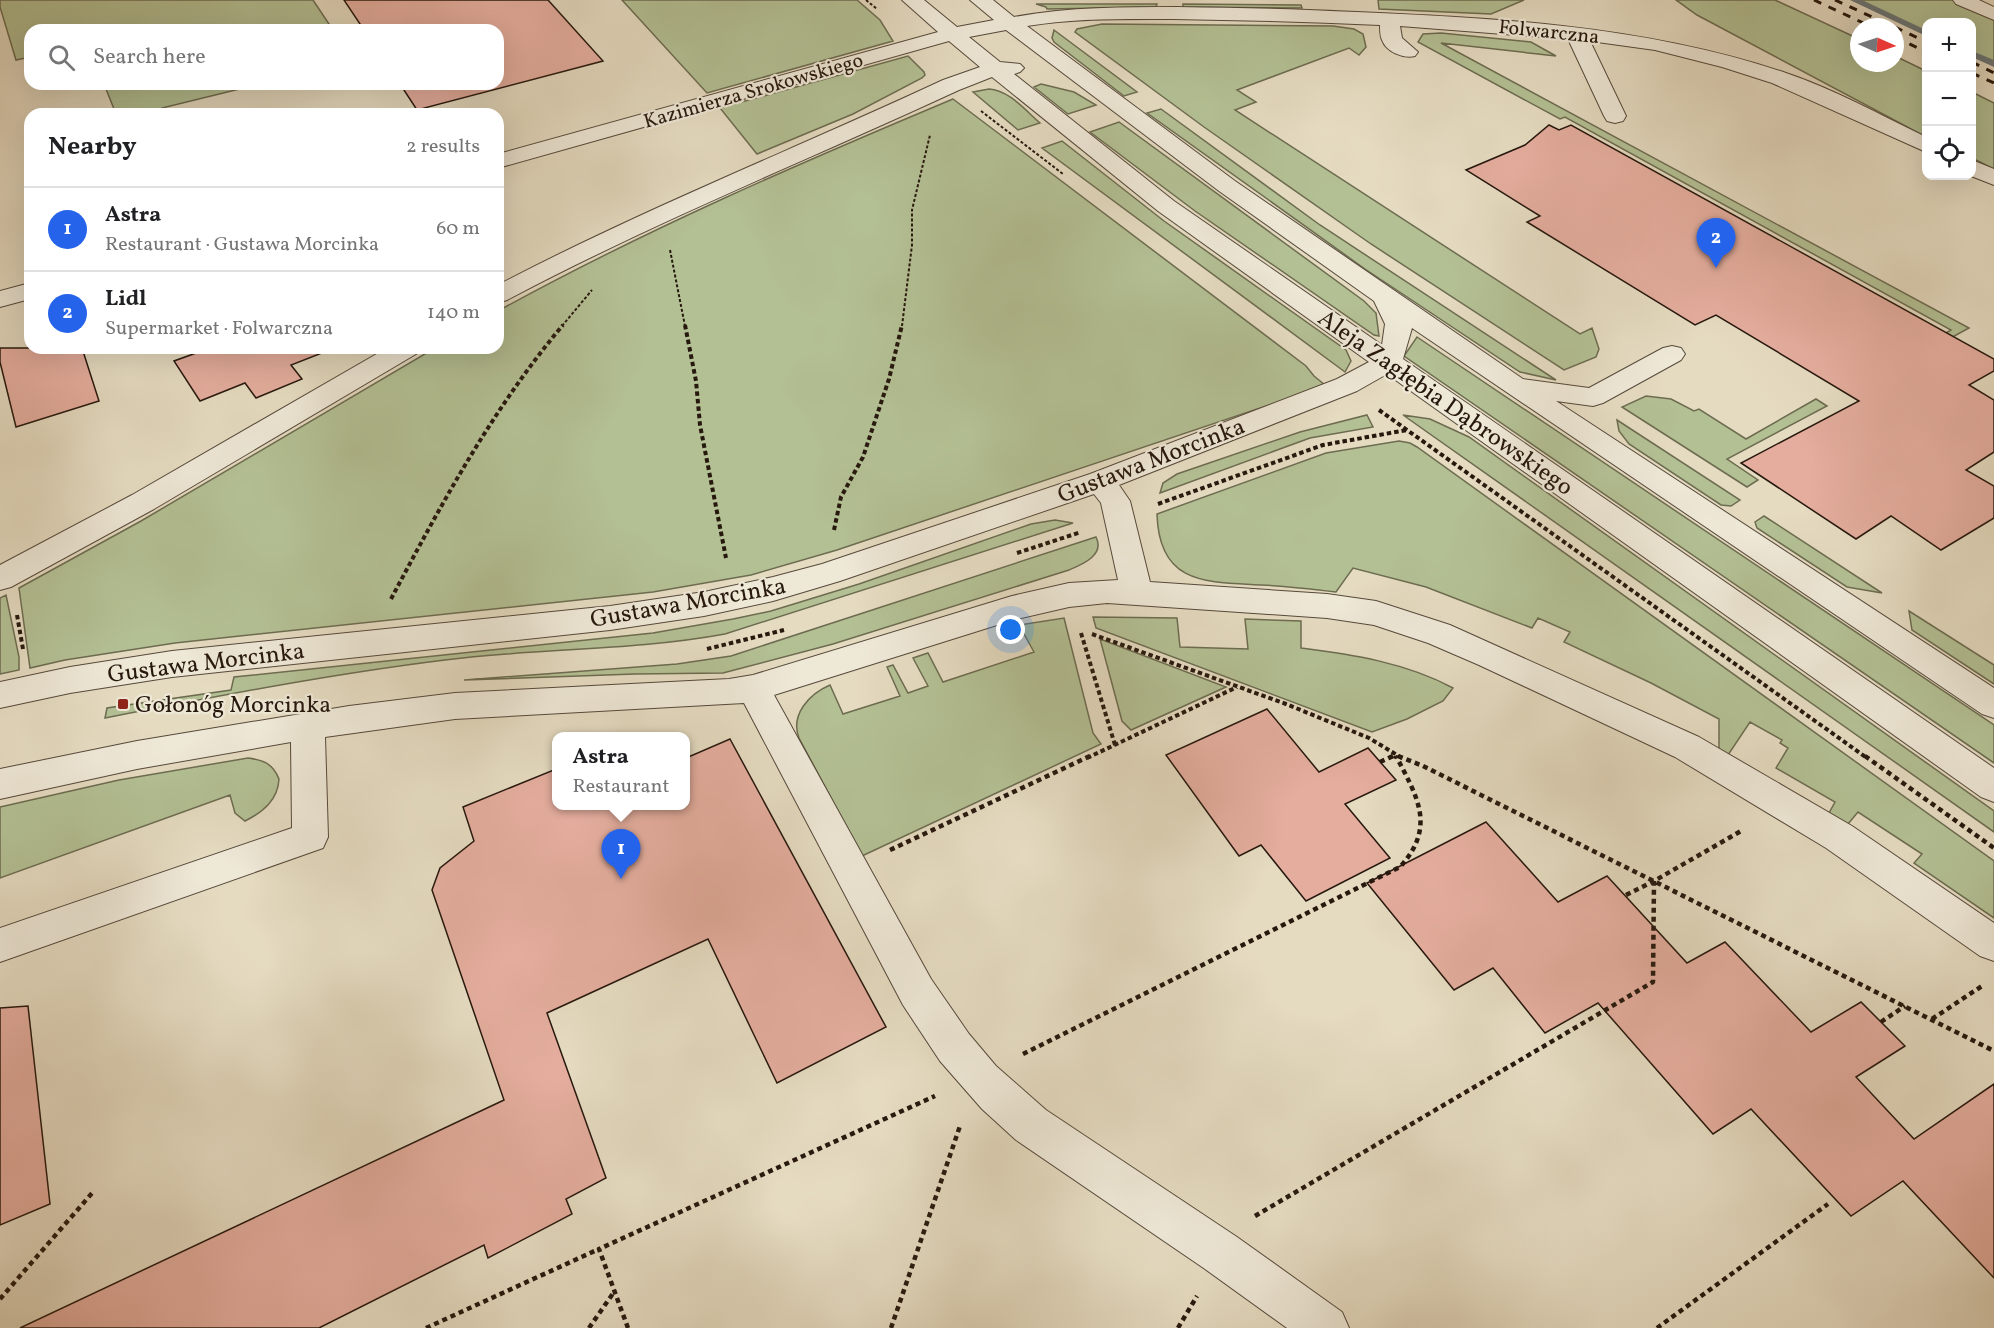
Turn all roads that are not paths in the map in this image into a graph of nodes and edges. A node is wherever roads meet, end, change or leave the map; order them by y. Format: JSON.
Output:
{"nodes":[{"id":1,"x":912,"y":0,"type":"edge"},
{"id":2,"x":980,"y":0,"type":"edge"},
{"id":3,"x":1963,"y":0,"type":"edge"},
{"id":4,"x":1994,"y":14,"type":"edge"},
{"id":5,"x":1389,"y":19,"type":"junction"},
{"id":6,"x":1008,"y":23,"type":"junction"},
{"id":7,"x":1576,"y":33,"type":"junction"},
{"id":8,"x":953,"y":34,"type":"junction"},
{"id":9,"x":1408,"y":52,"type":"dead end"},
{"id":10,"x":994,"y":69,"type":"junction"},
{"id":11,"x":1087,"y":84,"type":"junction"},
{"id":12,"x":1615,"y":116,"type":"dead end"},
{"id":13,"x":1922,"y":143,"type":"edge"},
{"id":14,"x":504,"y":159,"type":"edge"},
{"id":15,"x":1976,"y":169,"type":"edge"},
{"id":16,"x":1994,"y":178,"type":"edge"},
{"id":17,"x":504,"y":292,"type":"edge"},
{"id":18,"x":24,"y":293,"type":"edge"},
{"id":19,"x":0,"y":299,"type":"edge"},
{"id":20,"x":1386,"y":300,"type":"junction"},
{"id":21,"x":397,"y":354,"type":"edge"},
{"id":22,"x":1672,"y":354,"type":"dead end"},
{"id":23,"x":1389,"y":362,"type":"junction"},
{"id":24,"x":1515,"y":387,"type":"junction"},
{"id":25,"x":1593,"y":397,"type":"junction"},
{"id":26,"x":1613,"y":452,"type":"junction"},
{"id":27,"x":1100,"y":481,"type":"junction"},
{"id":28,"x":0,"y":579,"type":"edge"},
{"id":29,"x":1137,"y":593,"type":"junction"},
{"id":30,"x":753,"y":688,"type":"junction"},
{"id":31,"x":0,"y":695,"type":"edge"},
{"id":32,"x":1994,"y":705,"type":"edge"},
{"id":33,"x":308,"y":726,"type":"junction"},
{"id":34,"x":0,"y":784,"type":"edge"},
{"id":35,"x":1992,"y":785,"type":"edge"},
{"id":36,"x":1994,"y":944,"type":"edge"},
{"id":37,"x":0,"y":945,"type":"edge"},
{"id":38,"x":1326,"y":1328,"type":"edge"}],
"edges":[{"from":1,"to":8,"type":"street","name":"Aleja Zagłębia Dąbrowskiego"},
{"from":2,"to":6,"type":"street","name":"Aleja Zagłębia Dąbrowskiego"},
{"from":3,"to":4,"type":"street"},
{"from":5,"to":6,"type":"street","name":"Folwarczna"},
{"from":5,"to":7,"type":"street","name":"Folwarczna"},
{"from":5,"to":9,"type":"street"},
{"from":6,"to":8,"type":"street","name":"Kazimierza Srokowskiego"},
{"from":6,"to":11,"type":"street","name":"Aleja Zagłębia Dąbrowskiego"},
{"from":7,"to":12,"type":"street"},
{"from":7,"to":13,"type":"street","name":"Folwarczna"},
{"from":8,"to":10,"type":"street","name":"Aleja Zagłębia Dąbrowskiego"},
{"from":8,"to":14,"type":"street","name":"Kazimierza Srokowskiego"},
{"from":10,"to":11,"type":"street"},
{"from":10,"to":17,"type":"street"},
{"from":10,"to":23,"type":"street","name":"Aleja Zagłębia Dąbrowskiego"},
{"from":11,"to":20,"type":"street","name":"Aleja Zagłębia Dąbrowskiego"},
{"from":15,"to":16,"type":"street"},
{"from":18,"to":19,"type":"street"},
{"from":20,"to":23,"type":"street"},
{"from":20,"to":24,"type":"street","name":"Aleja Zagłębia Dąbrowskiego"},
{"from":21,"to":28,"type":"street"},
{"from":22,"to":25,"type":"street"},
{"from":23,"to":27,"type":"street","name":"Gustawa Morcinka"},
{"from":23,"to":35,"type":"street","name":"Aleja Zagłębia Dąbrowskiego"},
{"from":24,"to":25,"type":"street"},
{"from":24,"to":26,"type":"street","name":"Aleja Zagłębia Dąbrowskiego"},
{"from":25,"to":26,"type":"street"},
{"from":26,"to":32,"type":"street","name":"Aleja Zagłębia Dąbrowskiego"},
{"from":27,"to":29,"type":"street"},
{"from":27,"to":31,"type":"street","name":"Gustawa Morcinka"},
{"from":29,"to":30,"type":"street"},
{"from":29,"to":36,"type":"street"},
{"from":30,"to":33,"type":"street"},
{"from":30,"to":38,"type":"street"},
{"from":33,"to":34,"type":"street"},
{"from":33,"to":37,"type":"street"}]}
